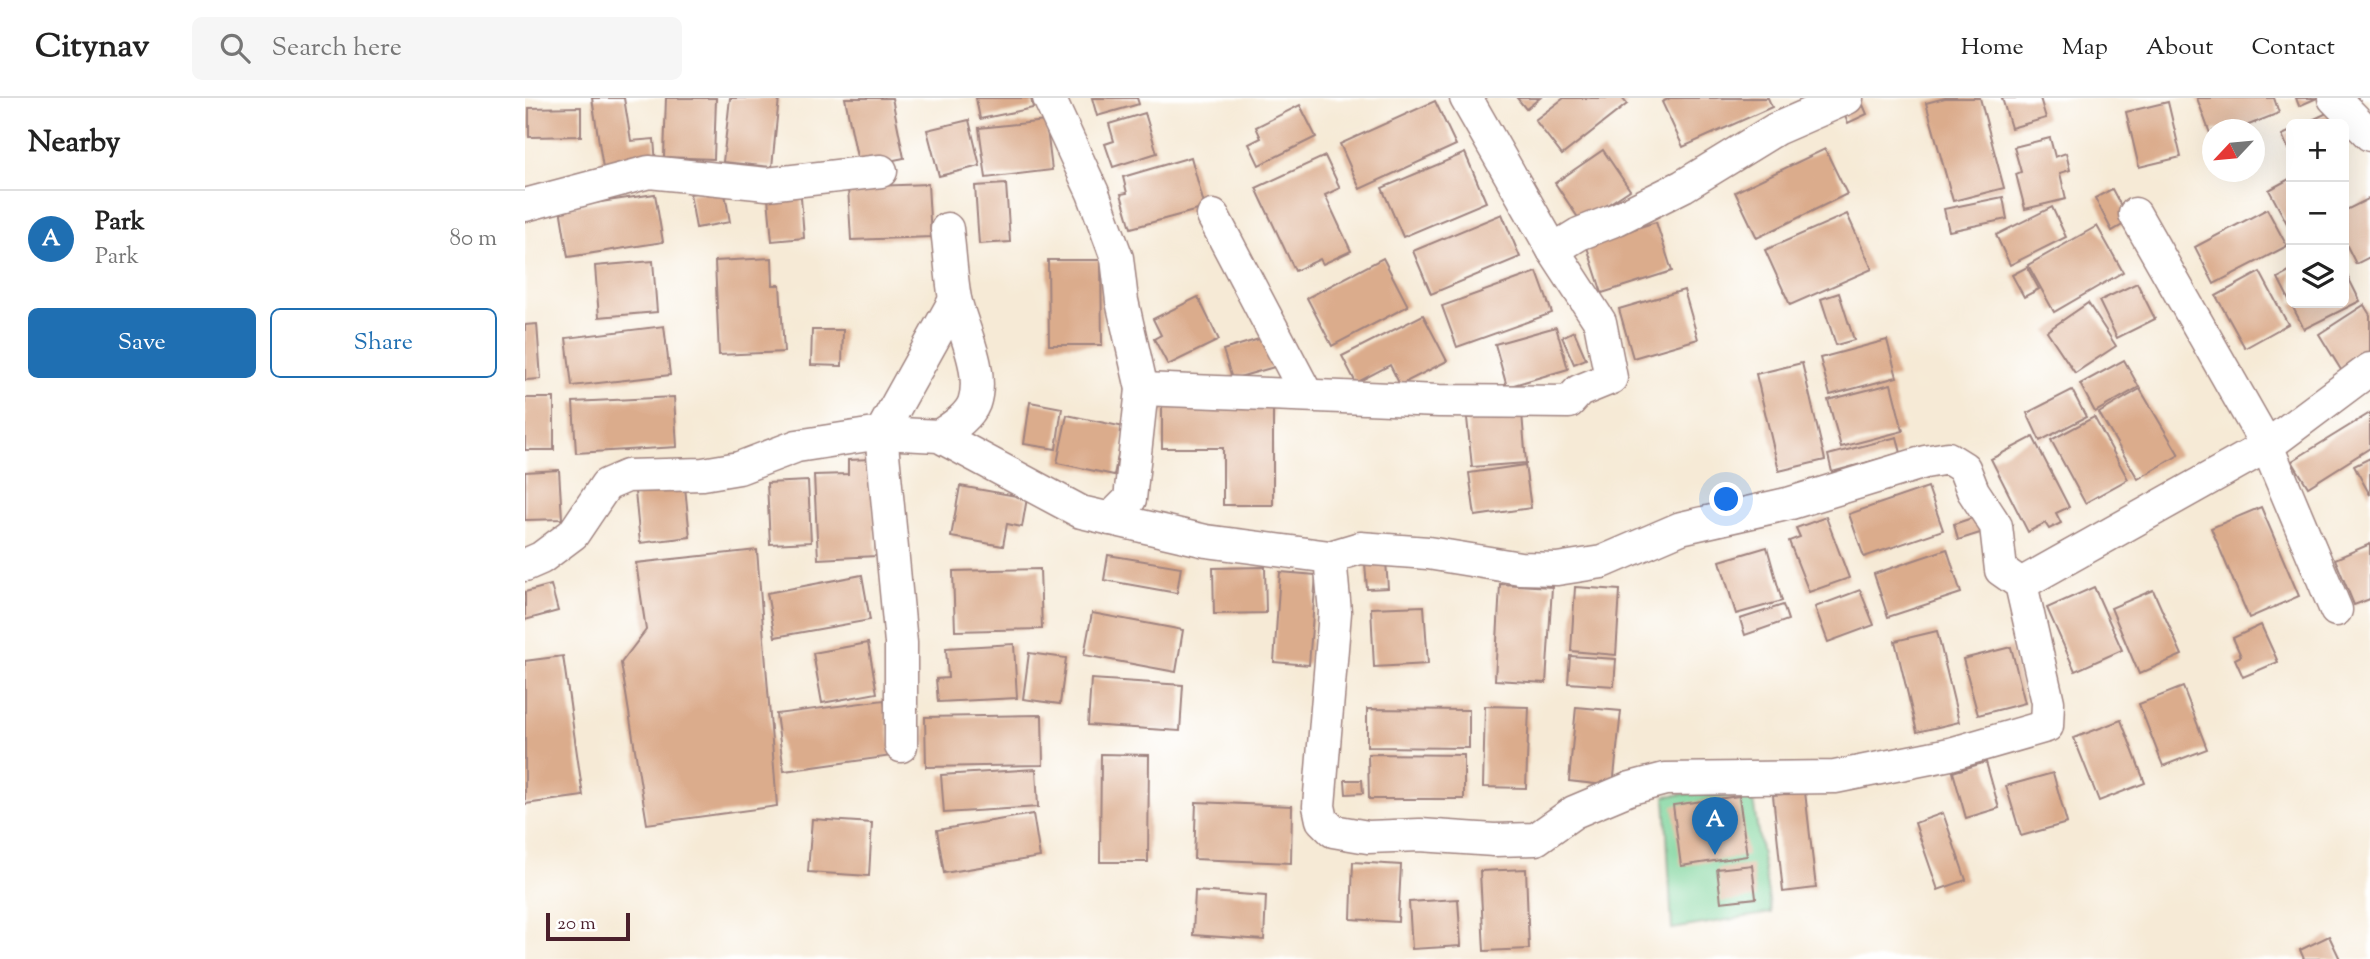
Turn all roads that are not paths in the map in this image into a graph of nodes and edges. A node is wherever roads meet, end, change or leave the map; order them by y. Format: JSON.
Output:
{"nodes":[{"id":1,"x":1049,"y":98,"type":"edge"},
{"id":2,"x":1466,"y":98,"type":"edge"},
{"id":3,"x":2334,"y":98,"type":"edge"},
{"id":4,"x":1825,"y":102,"type":"edge"},
{"id":5,"x":2370,"y":135,"type":"edge"},
{"id":6,"x":881,"y":172,"type":"dead end"},
{"id":7,"x":525,"y":205,"type":"edge"},
{"id":8,"x":2135,"y":214,"type":"dead end"},
{"id":9,"x":1213,"y":216,"type":"dead end"},
{"id":10,"x":947,"y":229,"type":"dead end"},
{"id":11,"x":1553,"y":250,"type":"junction"},
{"id":12,"x":955,"y":300,"type":"junction"},
{"id":13,"x":2370,"y":369,"type":"edge"},
{"id":14,"x":1142,"y":389,"type":"junction"},
{"id":15,"x":1307,"y":395,"type":"junction"},
{"id":16,"x":881,"y":433,"type":"junction"},
{"id":17,"x":939,"y":436,"type":"junction"},
{"id":18,"x":2267,"y":446,"type":"junction"},
{"id":19,"x":1107,"y":510,"type":"junction"},
{"id":20,"x":1329,"y":557,"type":"junction"},
{"id":21,"x":525,"y":565,"type":"edge"},
{"id":22,"x":2021,"y":584,"type":"junction"},
{"id":23,"x":2336,"y":610,"type":"dead end"},
{"id":24,"x":901,"y":746,"type":"dead end"}],
"edges":[{"from":1,"to":14,"type":"street"},
{"from":2,"to":11,"type":"street"},
{"from":3,"to":5,"type":"street"},
{"from":4,"to":11,"type":"street"},
{"from":6,"to":7,"type":"street"},
{"from":8,"to":18,"type":"street"},
{"from":9,"to":15,"type":"street"},
{"from":10,"to":12,"type":"street"},
{"from":11,"to":15,"type":"street"},
{"from":12,"to":16,"type":"street"},
{"from":12,"to":17,"type":"street"},
{"from":13,"to":18,"type":"street"},
{"from":14,"to":15,"type":"street"},
{"from":14,"to":19,"type":"street"},
{"from":16,"to":17,"type":"street"},
{"from":16,"to":21,"type":"street"},
{"from":16,"to":24,"type":"street"},
{"from":17,"to":19,"type":"street"},
{"from":18,"to":22,"type":"street"},
{"from":18,"to":23,"type":"street"},
{"from":19,"to":20,"type":"street"},
{"from":20,"to":22,"type":"street"},
{"from":20,"to":22,"type":"street"}]}
